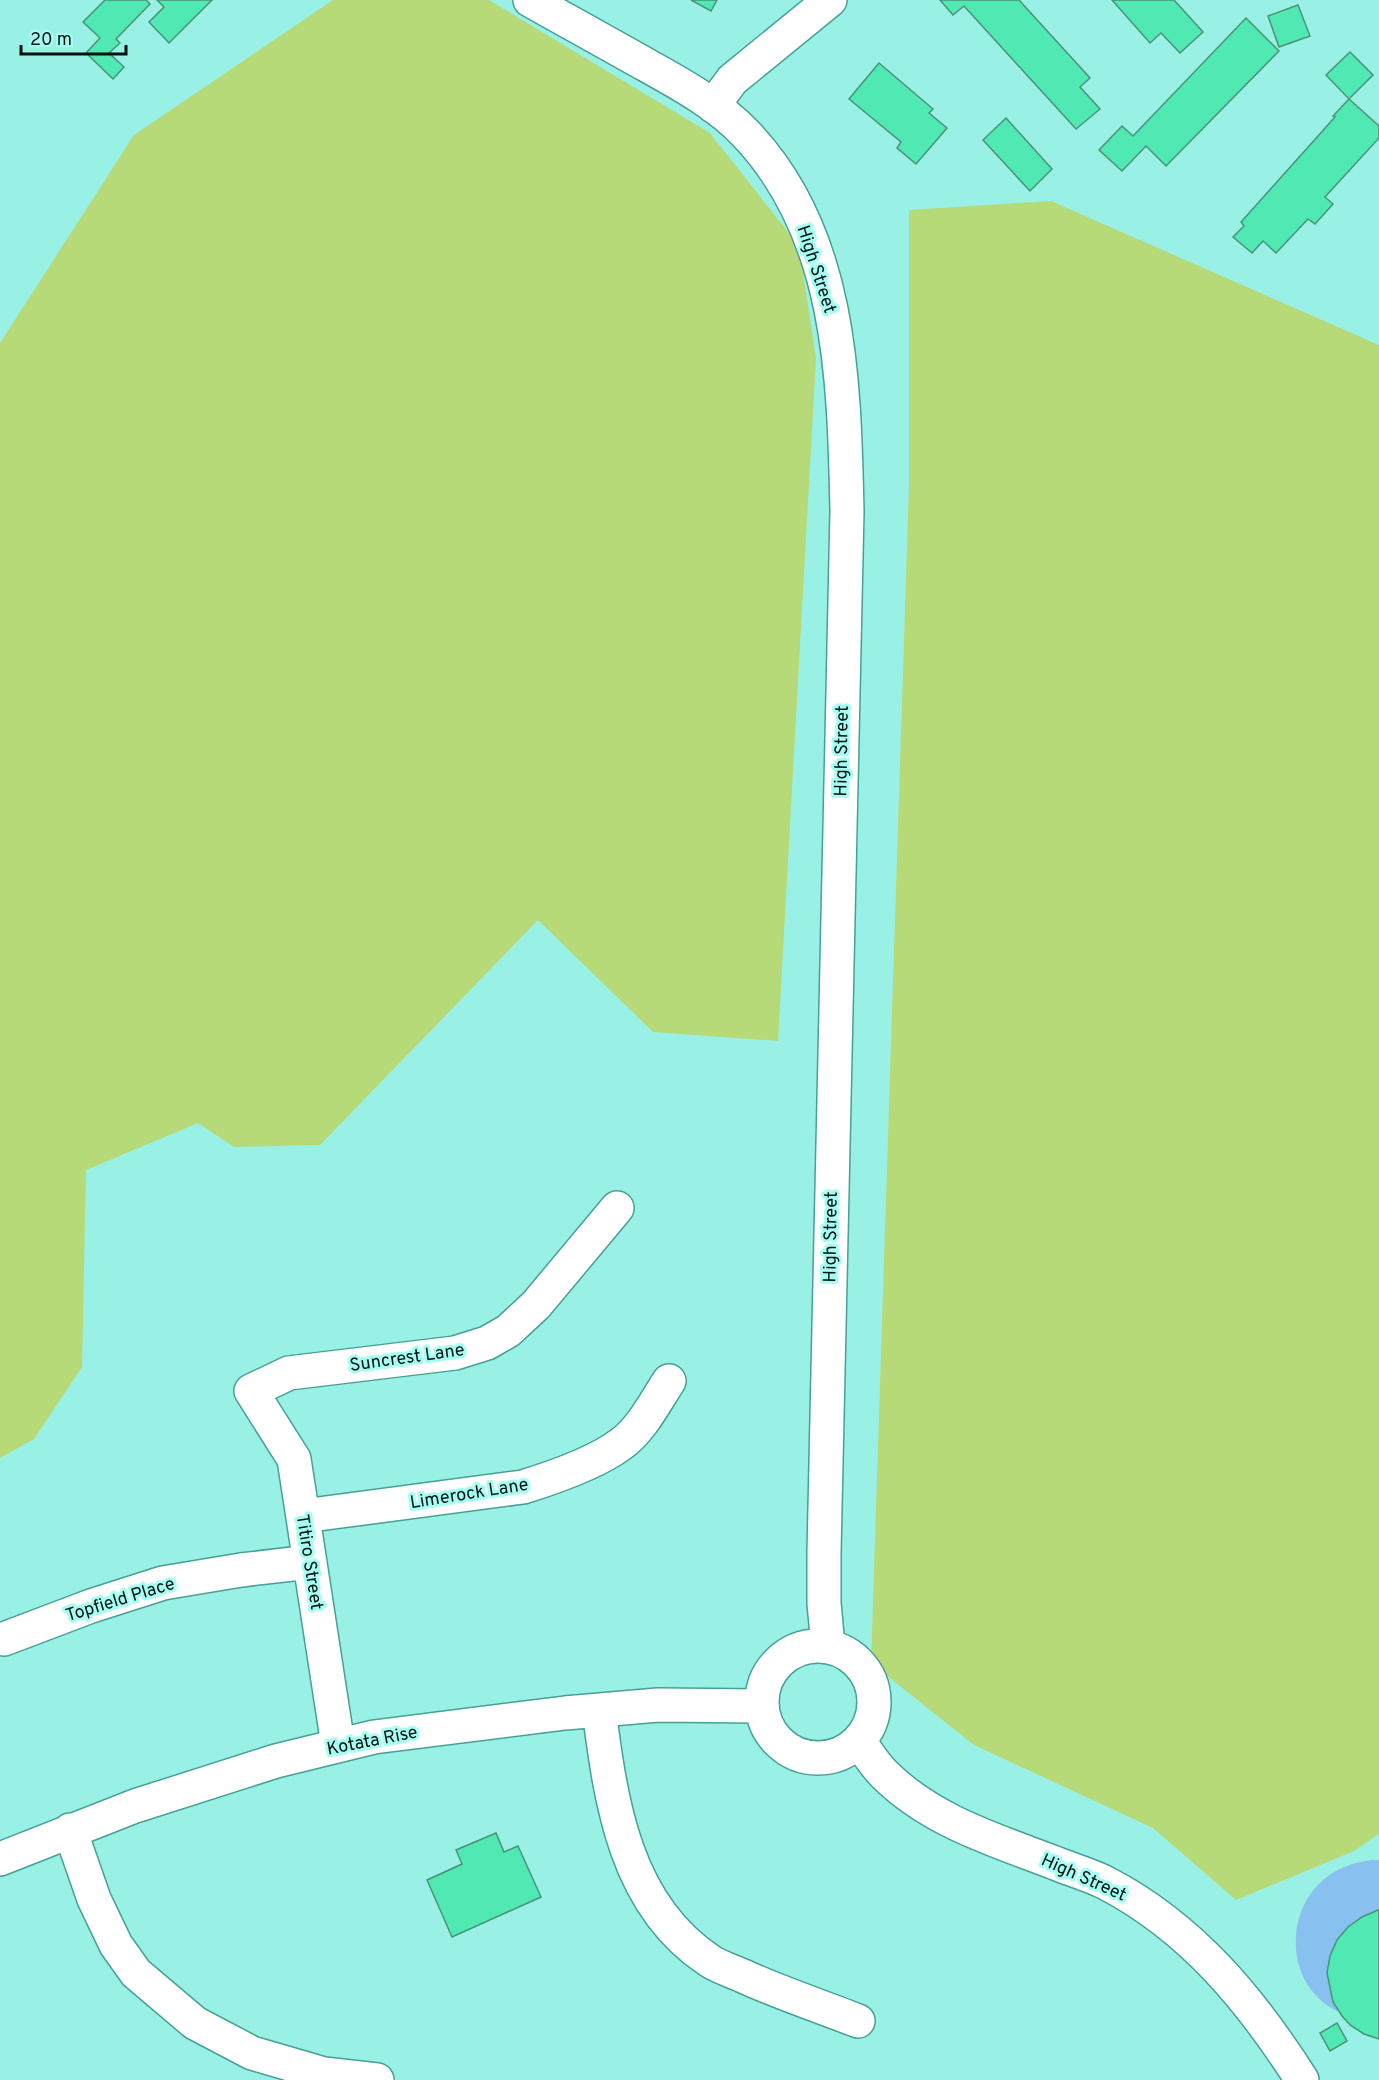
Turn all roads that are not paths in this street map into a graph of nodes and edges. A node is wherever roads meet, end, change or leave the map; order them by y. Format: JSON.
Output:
{"nodes":[{"id":1,"x":530,"y":0,"type":"edge"},
{"id":2,"x":830,"y":0,"type":"edge"},
{"id":3,"x":713,"y":106,"type":"junction"},
{"id":4,"x":616,"y":1208,"type":"dead end"},
{"id":5,"x":669,"y":1381,"type":"dead end"},
{"id":6,"x":251,"y":1391,"type":"joint"},
{"id":7,"x":303,"y":1516,"type":"junction"},
{"id":8,"x":310,"y":1562,"type":"junction"},
{"id":9,"x":4,"y":1639,"type":"dead end"},
{"id":10,"x":828,"y":1646,"type":"junction"},
{"id":11,"x":761,"y":1706,"type":"junction"},
{"id":12,"x":599,"y":1710,"type":"junction"},
{"id":13,"x":860,"y":1741,"type":"junction"},
{"id":14,"x":338,"y":1745,"type":"junction"},
{"id":15,"x":70,"y":1830,"type":"junction"},
{"id":16,"x":0,"y":1859,"type":"edge"},
{"id":17,"x":858,"y":2021,"type":"dead end"},
{"id":18,"x":377,"y":2080,"type":"edge"},
{"id":19,"x":1302,"y":2080,"type":"edge"}],
"edges":[{"from":1,"to":3,"type":"street","name":"High Street"},
{"from":2,"to":3,"type":"street"},
{"from":3,"to":10,"type":"street","name":"High Street"},
{"from":4,"to":6,"type":"street","name":"Suncrest Lane"},
{"from":5,"to":7,"type":"street","name":"Limerock Lane"},
{"from":6,"to":7,"type":"street","name":"Titiro Street"},
{"from":7,"to":8,"type":"street","name":"Titiro Street"},
{"from":8,"to":9,"type":"street","name":"Topfield Place"},
{"from":8,"to":14,"type":"street","name":"Titiro Street"},
{"from":10,"to":11,"type":"street"},
{"from":10,"to":13,"type":"street"},
{"from":11,"to":12,"type":"street","name":"Kotata Rise"},
{"from":11,"to":13,"type":"street"},
{"from":12,"to":14,"type":"street","name":"Kotata Rise"},
{"from":12,"to":17,"type":"street"},
{"from":13,"to":19,"type":"street","name":"High Street"},
{"from":14,"to":15,"type":"street","name":"Kotata Rise"},
{"from":15,"to":16,"type":"street","name":"Kotata Rise"},
{"from":15,"to":18,"type":"street"}]}
